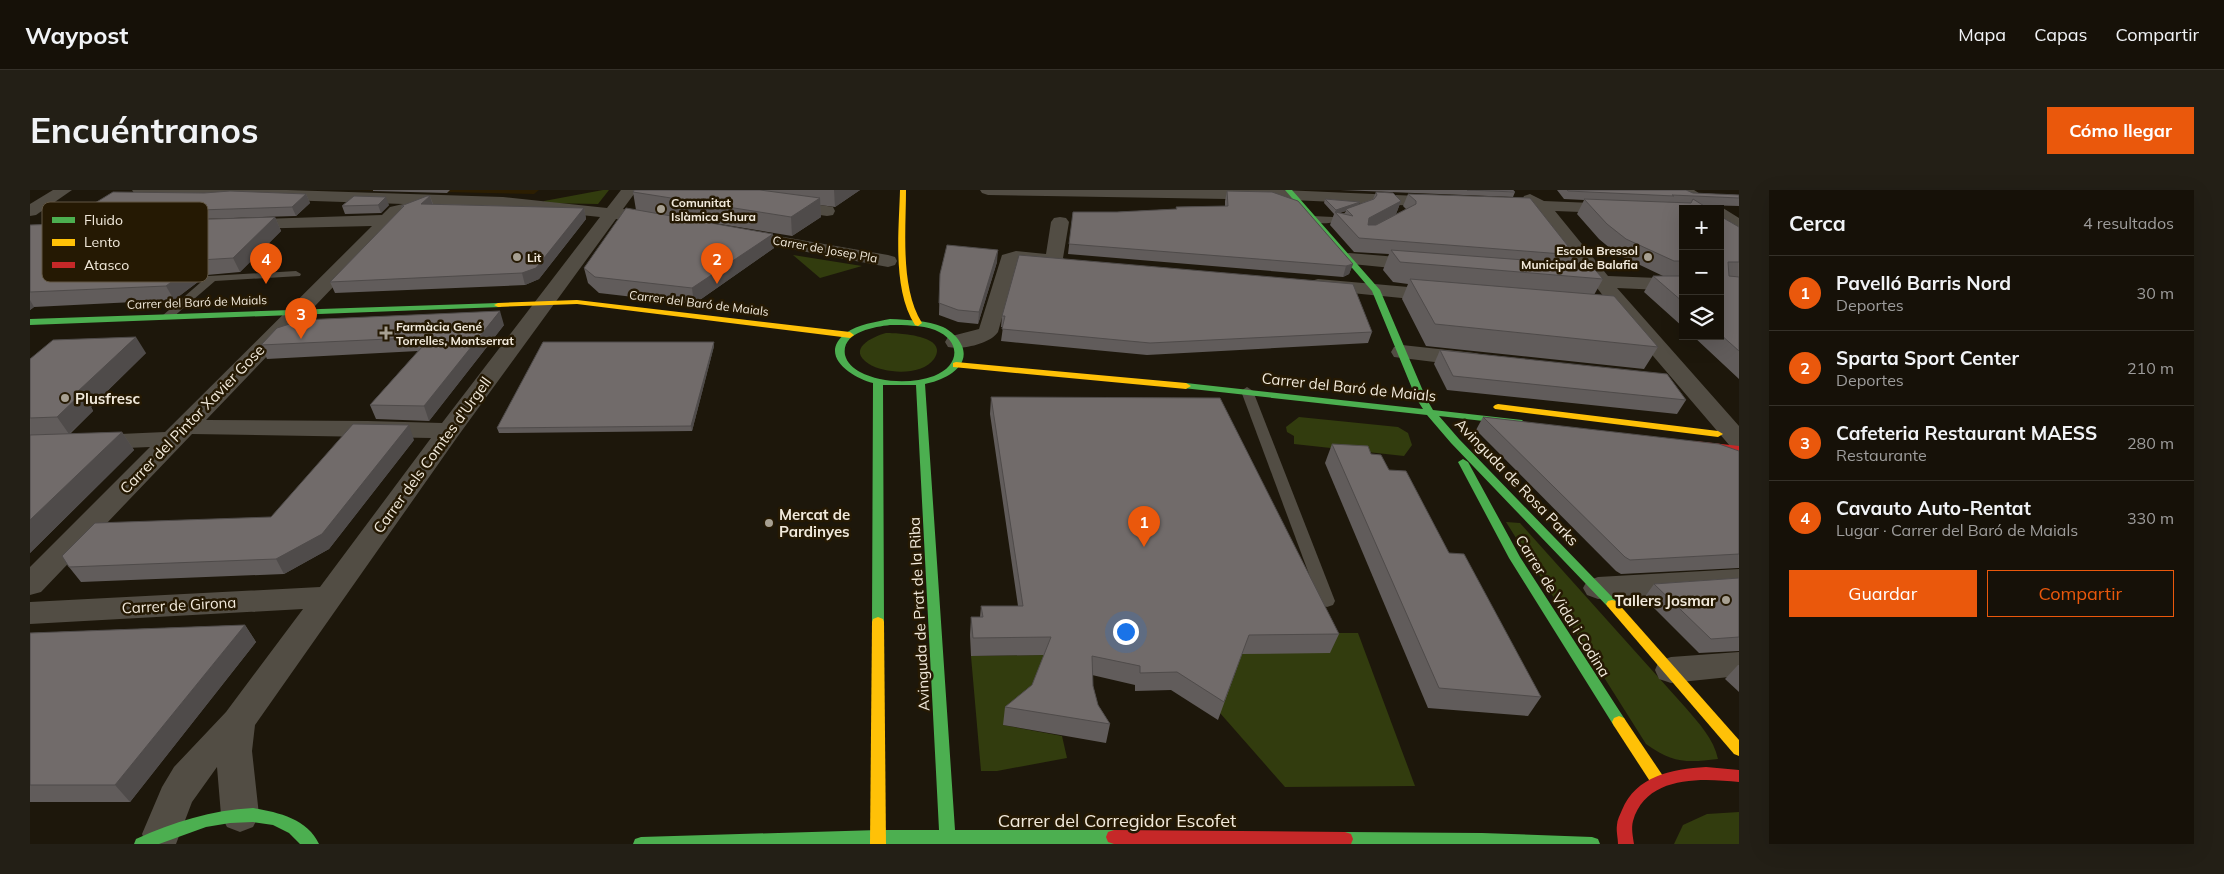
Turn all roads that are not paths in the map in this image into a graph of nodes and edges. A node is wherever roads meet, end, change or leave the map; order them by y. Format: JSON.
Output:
{"nodes":[{"id":1,"x":64,"y":190,"type":"edge"},
{"id":2,"x":140,"y":190,"type":"edge"},
{"id":3,"x":629,"y":190,"type":"edge"},
{"id":4,"x":903,"y":190,"type":"edge"},
{"id":5,"x":988,"y":190,"type":"edge"},
{"id":6,"x":1519,"y":190,"type":"edge"},
{"id":7,"x":1290,"y":192,"type":"edge"},
{"id":8,"x":1686,"y":192,"type":"edge"},
{"id":9,"x":570,"y":194,"type":"dead end"},
{"id":10,"x":1399,"y":200,"type":"edge"},
{"id":11,"x":45,"y":202,"type":"edge"},
{"id":12,"x":503,"y":202,"type":"junction"},
{"id":13,"x":1456,"y":202,"type":"edge"},
{"id":14,"x":769,"y":203,"type":"edge"},
{"id":15,"x":42,"y":204,"type":"edge"},
{"id":16,"x":1484,"y":204,"type":"edge"},
{"id":17,"x":1715,"y":205,"type":"edge"},
{"id":18,"x":1362,"y":206,"type":"junction"},
{"id":19,"x":1541,"y":206,"type":"junction"},
{"id":20,"x":1724,"y":208,"type":"edge"},
{"id":21,"x":391,"y":210,"type":"junction"},
{"id":22,"x":30,"y":211,"type":"edge"},
{"id":23,"x":1679,"y":211,"type":"edge"},
{"id":24,"x":827,"y":212,"type":"dead end"},
{"id":25,"x":1724,"y":212,"type":"edge"},
{"id":26,"x":614,"y":213,"type":"junction"},
{"id":27,"x":1739,"y":213,"type":"edge"},
{"id":28,"x":645,"y":218,"type":"edge"},
{"id":29,"x":1312,"y":219,"type":"junction"},
{"id":30,"x":1060,"y":222,"type":"dead end"},
{"id":31,"x":220,"y":225,"type":"edge"},
{"id":32,"x":1739,"y":225,"type":"edge"},
{"id":33,"x":719,"y":231,"type":"edge"},
{"id":34,"x":888,"y":258,"type":"dead end"},
{"id":35,"x":1349,"y":259,"type":"junction"},
{"id":36,"x":1054,"y":260,"type":"junction"},
{"id":37,"x":1074,"y":262,"type":"edge"},
{"id":38,"x":1443,"y":266,"type":"edge"},
{"id":39,"x":296,"y":274,"type":"dead end"},
{"id":40,"x":1593,"y":279,"type":"junction"},
{"id":41,"x":208,"y":281,"type":"edge"},
{"id":42,"x":207,"y":282,"type":"edge"},
{"id":43,"x":1301,"y":283,"type":"edge"},
{"id":44,"x":1679,"y":285,"type":"edge"},
{"id":45,"x":1376,"y":290,"type":"junction"},
{"id":46,"x":1458,"y":297,"type":"edge"},
{"id":47,"x":557,"y":308,"type":"junction"},
{"id":48,"x":1596,"y":309,"type":"edge"},
{"id":49,"x":298,"y":312,"type":"junction"},
{"id":50,"x":1625,"y":312,"type":"junction"},
{"id":51,"x":168,"y":316,"type":"junction"},
{"id":52,"x":30,"y":322,"type":"edge"},
{"id":53,"x":918,"y":323,"type":"junction"},
{"id":54,"x":850,"y":335,"type":"junction"},
{"id":55,"x":962,"y":347,"type":"junction"},
{"id":56,"x":1402,"y":352,"type":"junction"},
{"id":57,"x":1492,"y":362,"type":"edge"},
{"id":58,"x":956,"y":364,"type":"junction"},
{"id":59,"x":1657,"y":379,"type":"edge"},
{"id":60,"x":878,"y":381,"type":"junction"},
{"id":61,"x":920,"y":382,"type":"junction"},
{"id":62,"x":1686,"y":382,"type":"junction"},
{"id":63,"x":1247,"y":392,"type":"junction"},
{"id":64,"x":1404,"y":396,"type":"dead end"},
{"id":65,"x":1421,"y":398,"type":"junction"},
{"id":66,"x":1440,"y":400,"type":"dead end"},
{"id":67,"x":1484,"y":405,"type":"dead end"},
{"id":68,"x":1429,"y":410,"type":"junction"},
{"id":69,"x":1533,"y":424,"type":"edge"},
{"id":70,"x":449,"y":431,"type":"junction"},
{"id":71,"x":178,"y":433,"type":"junction"},
{"id":72,"x":1738,"y":440,"type":"edge"},
{"id":73,"x":1455,"y":441,"type":"junction"},
{"id":74,"x":1682,"y":442,"type":"edge"},
{"id":75,"x":30,"y":445,"type":"edge"},
{"id":76,"x":1739,"y":579,"type":"edge"},
{"id":77,"x":30,"y":585,"type":"edge"},
{"id":78,"x":1598,"y":588,"type":"junction"},
{"id":79,"x":328,"y":598,"type":"junction"},
{"id":80,"x":1327,"y":601,"type":"dead end"},
{"id":81,"x":30,"y":613,"type":"edge"},
{"id":82,"x":1739,"y":664,"type":"edge"},
{"id":83,"x":1671,"y":670,"type":"junction"},
{"id":84,"x":238,"y":722,"type":"junction"},
{"id":85,"x":1739,"y":750,"type":"edge"},
{"id":86,"x":1739,"y":776,"type":"edge"},
{"id":87,"x":1658,"y":781,"type":"junction"},
{"id":88,"x":240,"y":814,"type":"junction"},
{"id":89,"x":152,"y":839,"type":"edge"},
{"id":90,"x":948,"y":840,"type":"edge"},
{"id":91,"x":878,"y":841,"type":"edge"},
{"id":92,"x":311,"y":844,"type":"edge"},
{"id":93,"x":641,"y":844,"type":"edge"},
{"id":94,"x":1592,"y":844,"type":"edge"},
{"id":95,"x":1626,"y":844,"type":"edge"}],
"edges":[{"from":1,"to":11,"type":"street"},
{"from":2,"to":21,"type":"street"},
{"from":3,"to":26,"type":"street","name":"Carrer dels Comtes d'Urgell"},
{"from":4,"to":53,"type":"main road"},
{"from":5,"to":7,"type":"street"},
{"from":6,"to":19,"type":"street"},
{"from":7,"to":18,"type":"street"},
{"from":7,"to":29,"type":"main road","name":"Avinguda de Rosa Parks"},
{"from":8,"to":17,"type":"street"},
{"from":9,"to":12,"type":"street"},
{"from":10,"to":13,"type":"street"},
{"from":10,"to":18,"type":"street"},
{"from":12,"to":21,"type":"street","name":"Carrer del Pintor Xavier Gose"},
{"from":12,"to":26,"type":"street"},
{"from":14,"to":24,"type":"street"},
{"from":15,"to":22,"type":"street"},
{"from":16,"to":19,"type":"street"},
{"from":18,"to":29,"type":"lane"},
{"from":19,"to":23,"type":"street"},
{"from":19,"to":40,"type":"street"},
{"from":20,"to":27,"type":"street"},
{"from":21,"to":31,"type":"street"},
{"from":21,"to":49,"type":"street","name":"Carrer del Pintor Xavier Gose"},
{"from":25,"to":32,"type":"street"},
{"from":26,"to":28,"type":"street"},
{"from":26,"to":47,"type":"street","name":"Carrer dels Comtes d'Urgell"},
{"from":29,"to":35,"type":"main road","name":"Avinguda de Rosa Parks"},
{"from":30,"to":36,"type":"street"},
{"from":33,"to":34,"type":"street","name":"Carrer de Josep Pla"},
{"from":35,"to":38,"type":"street"},
{"from":35,"to":45,"type":"main road","name":"Avinguda de Rosa Parks"},
{"from":36,"to":37,"type":"street"},
{"from":36,"to":55,"type":"street"},
{"from":39,"to":41,"type":"lane"},
{"from":40,"to":44,"type":"street"},
{"from":40,"to":50,"type":"street"},
{"from":42,"to":51,"type":"lane"},
{"from":43,"to":45,"type":"street"},
{"from":45,"to":46,"type":"street"},
{"from":45,"to":56,"type":"main road","name":"Avinguda de Rosa Parks"},
{"from":47,"to":49,"type":"main road","name":"Carrer del Baró de Maials"},
{"from":47,"to":54,"type":"main road","name":"Carrer del Baró de Maials"},
{"from":47,"to":70,"type":"street","name":"Carrer dels Comtes d'Urgell"},
{"from":48,"to":50,"type":"street"},
{"from":49,"to":51,"type":"main road","name":"Carrer del Baró de Maials"},
{"from":49,"to":71,"type":"street","name":"Carrer del Pintor Xavier Gose"},
{"from":50,"to":62,"type":"street"},
{"from":51,"to":52,"type":"main road","name":"Carrer del Baró de Maials"},
{"from":53,"to":54,"type":"main road"},
{"from":53,"to":55,"type":"main road"},
{"from":54,"to":60,"type":"main road"},
{"from":55,"to":58,"type":"main road"},
{"from":56,"to":57,"type":"street"},
{"from":56,"to":65,"type":"main road","name":"Avinguda de Rosa Parks"},
{"from":58,"to":61,"type":"main road"},
{"from":58,"to":63,"type":"main road","name":"Carrer del Baró de Maials"},
{"from":59,"to":62,"type":"street"},
{"from":60,"to":61,"type":"main road"},
{"from":60,"to":91,"type":"main road"},
{"from":61,"to":90,"type":"main road","name":"Avinguda de Prat de la Riba"},
{"from":62,"to":72,"type":"street"},
{"from":63,"to":68,"type":"main road","name":"Carrer del Baró de Maials"},
{"from":63,"to":80,"type":"lane"},
{"from":64,"to":65,"type":"main road","name":"Carrer del Baró de Maials"},
{"from":65,"to":66,"type":"main road","name":"Carrer del Baró de Maials"},
{"from":65,"to":68,"type":"main road","name":"Avinguda de Rosa Parks"},
{"from":67,"to":72,"type":"main road"},
{"from":68,"to":69,"type":"main road","name":"Carrer del Baró de Maials"},
{"from":68,"to":73,"type":"main road","name":"Avinguda de Rosa Parks"},
{"from":70,"to":71,"type":"street"},
{"from":70,"to":79,"type":"street","name":"Carrer dels Comtes d'Urgell"},
{"from":71,"to":75,"type":"street"},
{"from":71,"to":77,"type":"street","name":"Carrer del Pintor Xavier Gose"},
{"from":72,"to":74,"type":"main road"},
{"from":73,"to":78,"type":"main road","name":"Avinguda de Rosa Parks"},
{"from":73,"to":87,"type":"main road","name":"Carrer de Vidal i Codina"},
{"from":76,"to":78,"type":"street"},
{"from":78,"to":83,"type":"main road","name":"Avinguda de Rosa Parks"},
{"from":79,"to":81,"type":"street","name":"Carrer de Girona"},
{"from":79,"to":84,"type":"street","name":"Carrer dels Comtes d'Urgell"},
{"from":82,"to":83,"type":"street"},
{"from":83,"to":85,"type":"main road","name":"Avinguda de Rosa Parks"},
{"from":84,"to":88,"type":"street","name":"Carrer dels Comtes d'Urgell"},
{"from":84,"to":89,"type":"street","name":"Carrer dels Comtes d'Urgell"},
{"from":86,"to":87,"type":"main road"},
{"from":87,"to":95,"type":"main road"},
{"from":88,"to":89,"type":"main road"},
{"from":88,"to":92,"type":"main road"},
{"from":90,"to":91,"type":"main road","name":"Carrer del Corregidor Escofet"},
{"from":90,"to":94,"type":"main road","name":"Carrer del Corregidor Escofet"},
{"from":91,"to":93,"type":"main road","name":"Carrer del Corregidor Escofet"}]}
